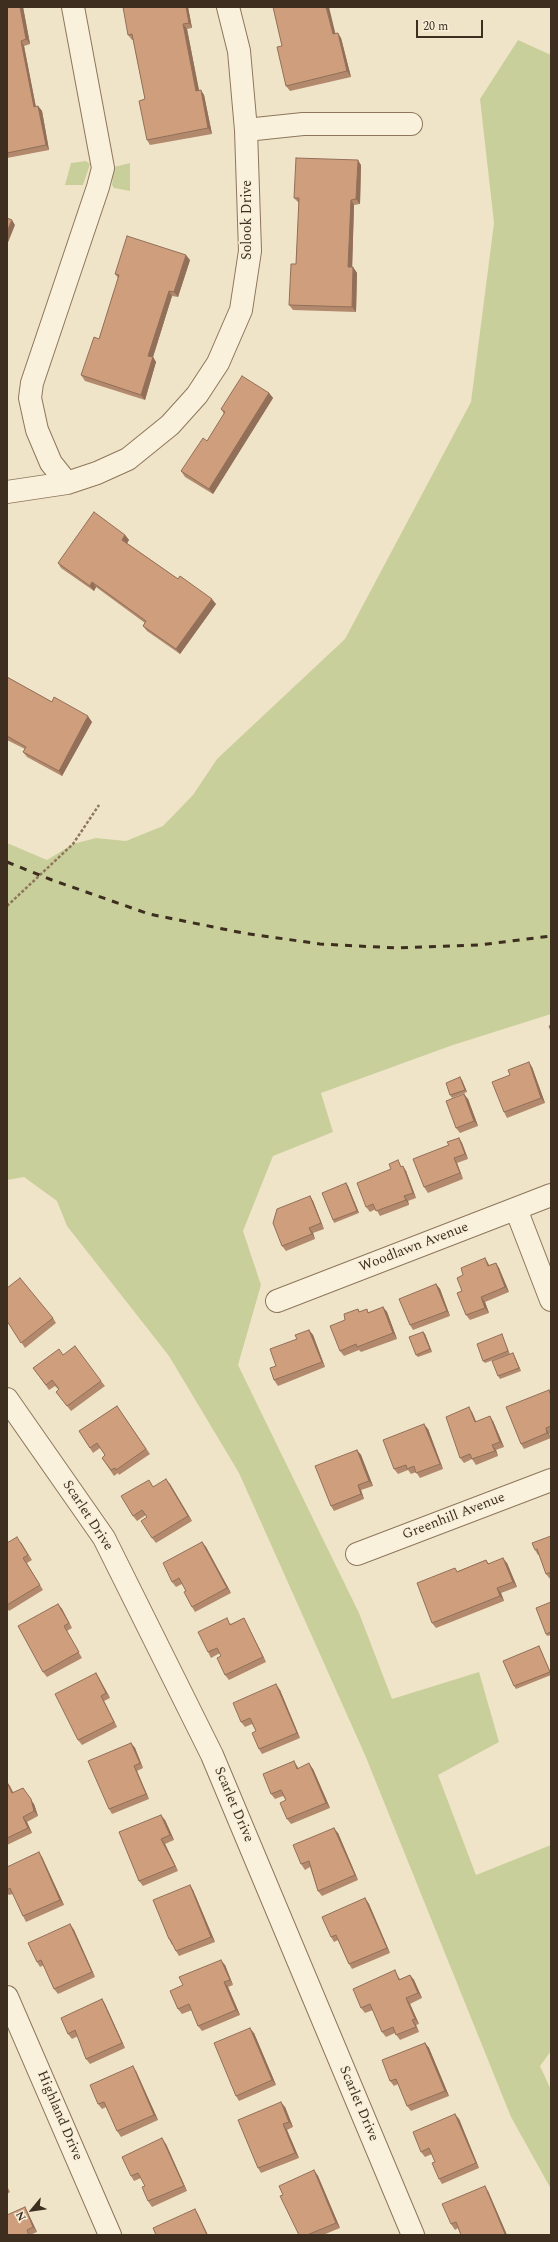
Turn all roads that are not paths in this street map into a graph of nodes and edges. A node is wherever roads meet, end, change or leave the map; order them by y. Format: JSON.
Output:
{"nodes":[{"id":1,"x":73,"y":7,"type":"edge"},
{"id":2,"x":228,"y":7,"type":"edge"},
{"id":3,"x":411,"y":124,"type":"dead end"},
{"id":4,"x":246,"y":130,"type":"junction"},
{"id":5,"x":66,"y":483,"type":"junction"},
{"id":6,"x":7,"y":492,"type":"edge"},
{"id":7,"x":551,"y":1195,"type":"edge"},
{"id":8,"x":516,"y":1208,"type":"junction"},
{"id":9,"x":551,"y":1300,"type":"edge"},
{"id":10,"x":277,"y":1301,"type":"dead end"},
{"id":11,"x":7,"y":1399,"type":"edge"},
{"id":12,"x":551,"y":1480,"type":"edge"},
{"id":13,"x":357,"y":1554,"type":"dead end"},
{"id":14,"x":7,"y":1997,"type":"edge"},
{"id":15,"x":110,"y":2235,"type":"edge"},
{"id":16,"x":412,"y":2235,"type":"edge"}],
"edges":[{"from":1,"to":5,"type":"street"},
{"from":2,"to":4,"type":"street","name":"Solook Drive"},
{"from":3,"to":4,"type":"street"},
{"from":4,"to":5,"type":"street","name":"Solook Drive"},
{"from":5,"to":6,"type":"street","name":"Solook Drive"},
{"from":7,"to":8,"type":"street","name":"Woodlawn Avenue"},
{"from":8,"to":9,"type":"street"},
{"from":8,"to":10,"type":"street","name":"Woodlawn Avenue"},
{"from":11,"to":16,"type":"street","name":"Scarlet Drive"},
{"from":12,"to":13,"type":"street","name":"Greenhill Avenue"},
{"from":14,"to":15,"type":"street","name":"Highland Drive"}]}
